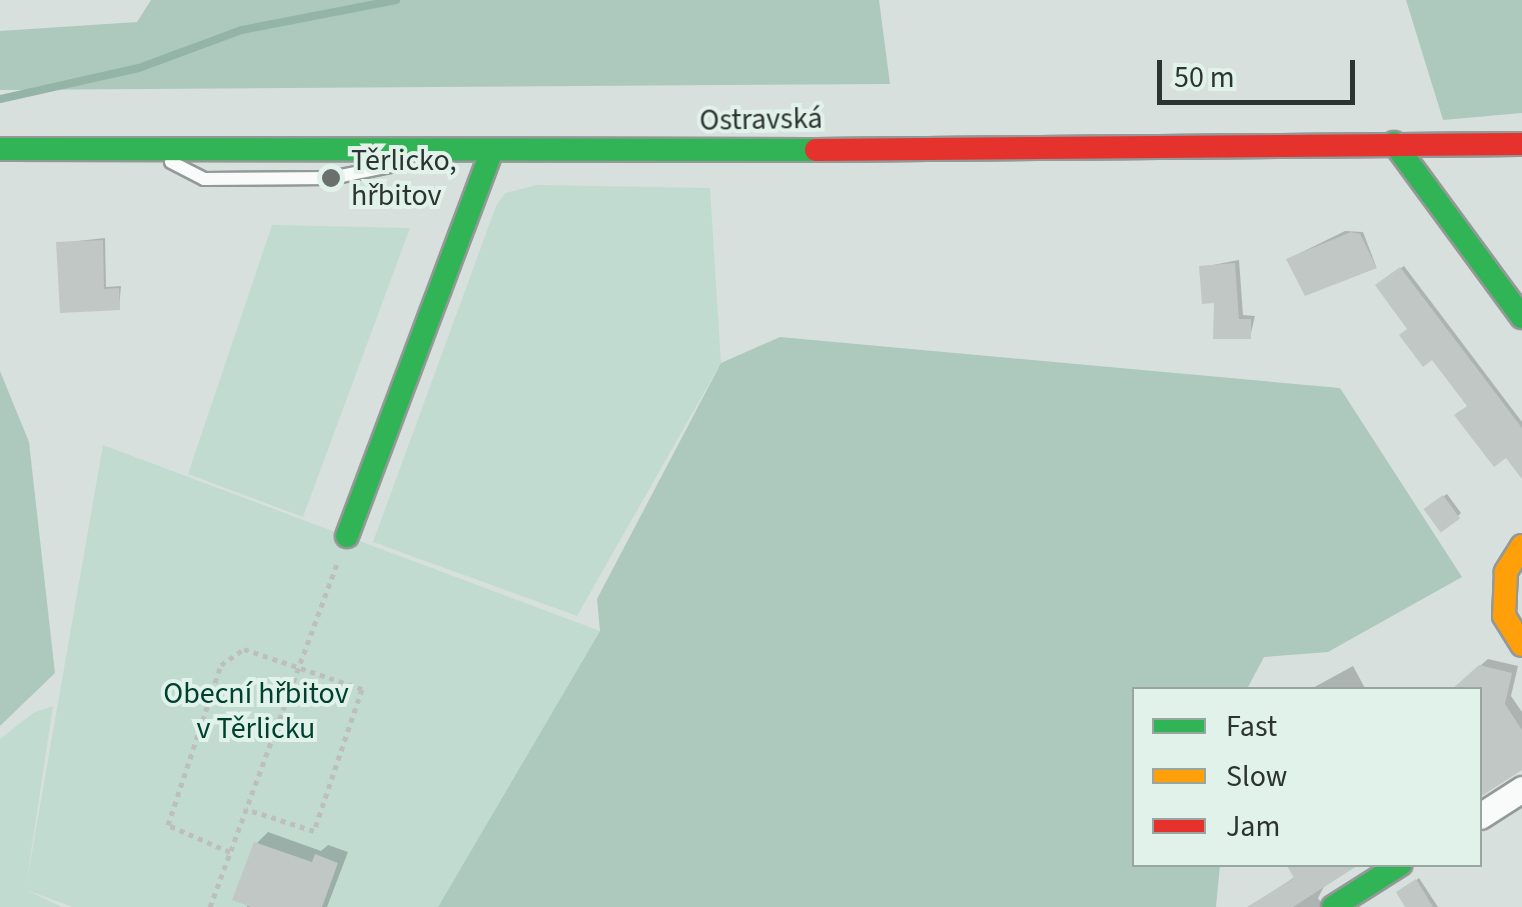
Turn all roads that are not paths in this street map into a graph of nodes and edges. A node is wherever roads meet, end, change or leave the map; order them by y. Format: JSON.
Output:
{"nodes":[{"id":1,"x":1394,"y":144,"type":"junction"},
{"id":2,"x":1522,"y":144,"type":"edge"},
{"id":3,"x":0,"y":149,"type":"edge"},
{"id":4,"x":491,"y":153,"type":"junction"},
{"id":5,"x":1522,"y":318,"type":"edge"},
{"id":6,"x":346,"y":536,"type":"road end"},
{"id":7,"x":1522,"y":546,"type":"edge"},
{"id":8,"x":1522,"y":644,"type":"edge"},
{"id":9,"x":1522,"y":789,"type":"edge"},
{"id":10,"x":1482,"y":815,"type":"edge"},
{"id":11,"x":1396,"y":867,"type":"edge"},
{"id":12,"x":1333,"y":907,"type":"edge"}],
"edges":[{"from":1,"to":2,"type":"main road","name":"Ostravská"},
{"from":1,"to":4,"type":"main road","name":"Ostravská"},
{"from":1,"to":5,"type":"main road"},
{"from":3,"to":4,"type":"main road","name":"Ostravská"},
{"from":4,"to":6,"type":"main road"},
{"from":7,"to":8,"type":"main road"},
{"from":9,"to":10,"type":"street"},
{"from":11,"to":12,"type":"main road"}]}
